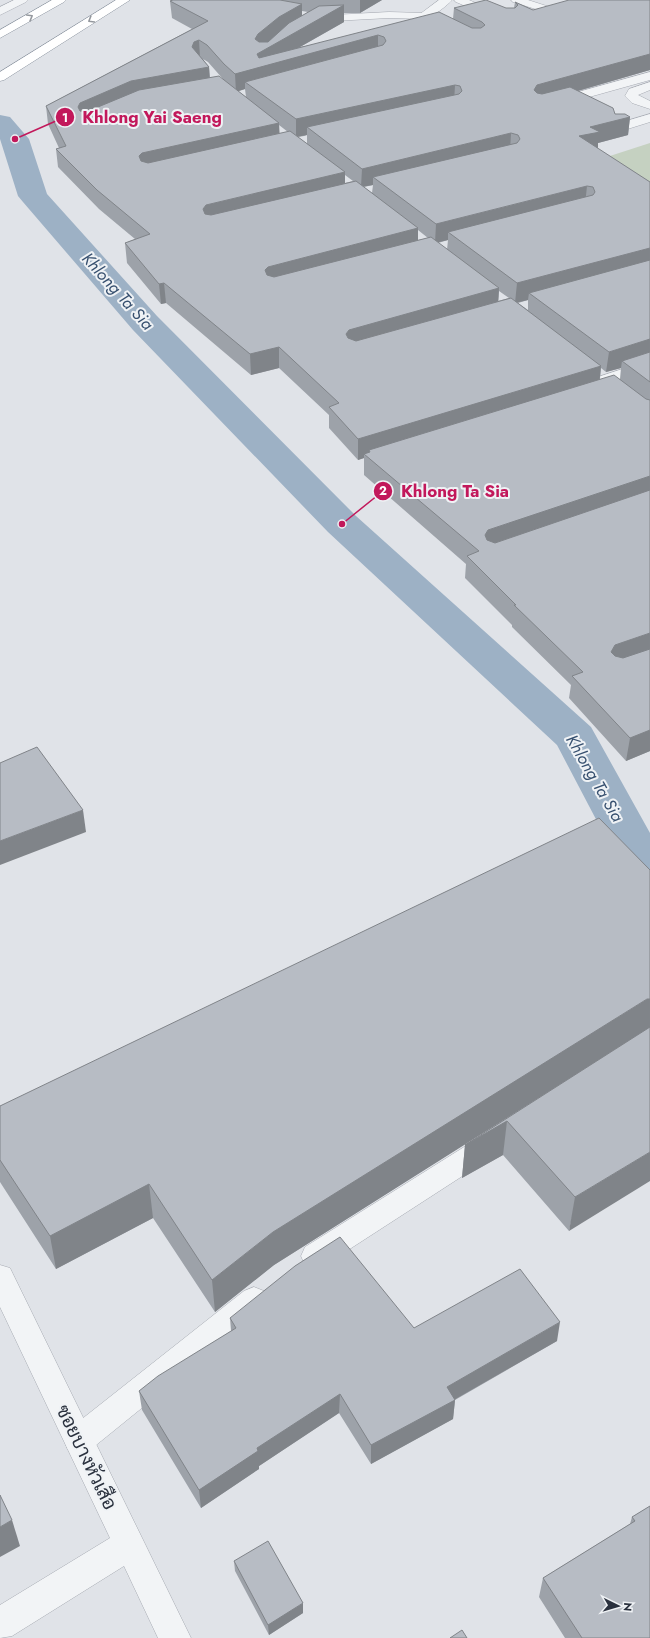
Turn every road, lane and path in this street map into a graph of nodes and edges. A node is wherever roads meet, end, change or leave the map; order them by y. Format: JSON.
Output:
{"nodes":[{"id":1,"x":22,"y":0,"type":"edge"},
{"id":2,"x":60,"y":0,"type":"edge"},
{"id":3,"x":124,"y":0,"type":"edge"},
{"id":4,"x":446,"y":0,"type":"edge"},
{"id":5,"x":460,"y":0,"type":"edge"},
{"id":6,"x":517,"y":0,"type":"edge"},
{"id":7,"x":0,"y":12,"type":"edge"},
{"id":8,"x":555,"y":12,"type":"edge"},
{"id":9,"x":424,"y":16,"type":"junction"},
{"id":10,"x":304,"y":20,"type":"edge"},
{"id":11,"x":509,"y":22,"type":"edge"},
{"id":12,"x":457,"y":32,"type":"edge"},
{"id":13,"x":389,"y":34,"type":"edge"},
{"id":14,"x":0,"y":35,"type":"edge"},
{"id":15,"x":650,"y":76,"type":"edge"},
{"id":16,"x":0,"y":77,"type":"edge"},
{"id":17,"x":650,"y":86,"type":"edge"},
{"id":18,"x":547,"y":104,"type":"edge"},
{"id":19,"x":650,"y":106,"type":"edge"},
{"id":20,"x":650,"y":118,"type":"edge"},
{"id":21,"x":618,"y":128,"type":"edge"},
{"id":22,"x":650,"y":366,"type":"edge"},
{"id":23,"x":598,"y":381,"type":"edge"},
{"id":24,"x":511,"y":1131,"type":"edge"},
{"id":25,"x":0,"y":1277,"type":"edge"},
{"id":26,"x":79,"y":1440,"type":"junction"},
{"id":27,"x":129,"y":1545,"type":"junction"},
{"id":28,"x":0,"y":1624,"type":"edge"},
{"id":29,"x":175,"y":1638,"type":"edge"}],
"edges":[{"from":1,"to":7,"type":"street"},
{"from":14,"to":2,"type":"highway","one_way":true},
{"from":3,"to":16,"type":"highway","one_way":true},
{"from":4,"to":9,"type":"street"},
{"from":5,"to":11,"type":"street"},
{"from":6,"to":8,"type":"street"},
{"from":9,"to":10,"type":"street"},
{"from":9,"to":12,"type":"street"},
{"from":9,"to":13,"type":"street"},
{"from":15,"to":18,"type":"street"},
{"from":17,"to":19,"type":"street"},
{"from":20,"to":21,"type":"street"},
{"from":22,"to":23,"type":"street"},
{"from":24,"to":26,"type":"street"},
{"from":25,"to":26,"type":"street","name":"ซอยบางหัวเสือ"},
{"from":26,"to":27,"type":"street","name":"ซอยบางหัวเสือ"},
{"from":27,"to":28,"type":"street"},
{"from":27,"to":29,"type":"street","name":"ซอยบางหัวเสือ"}]}
